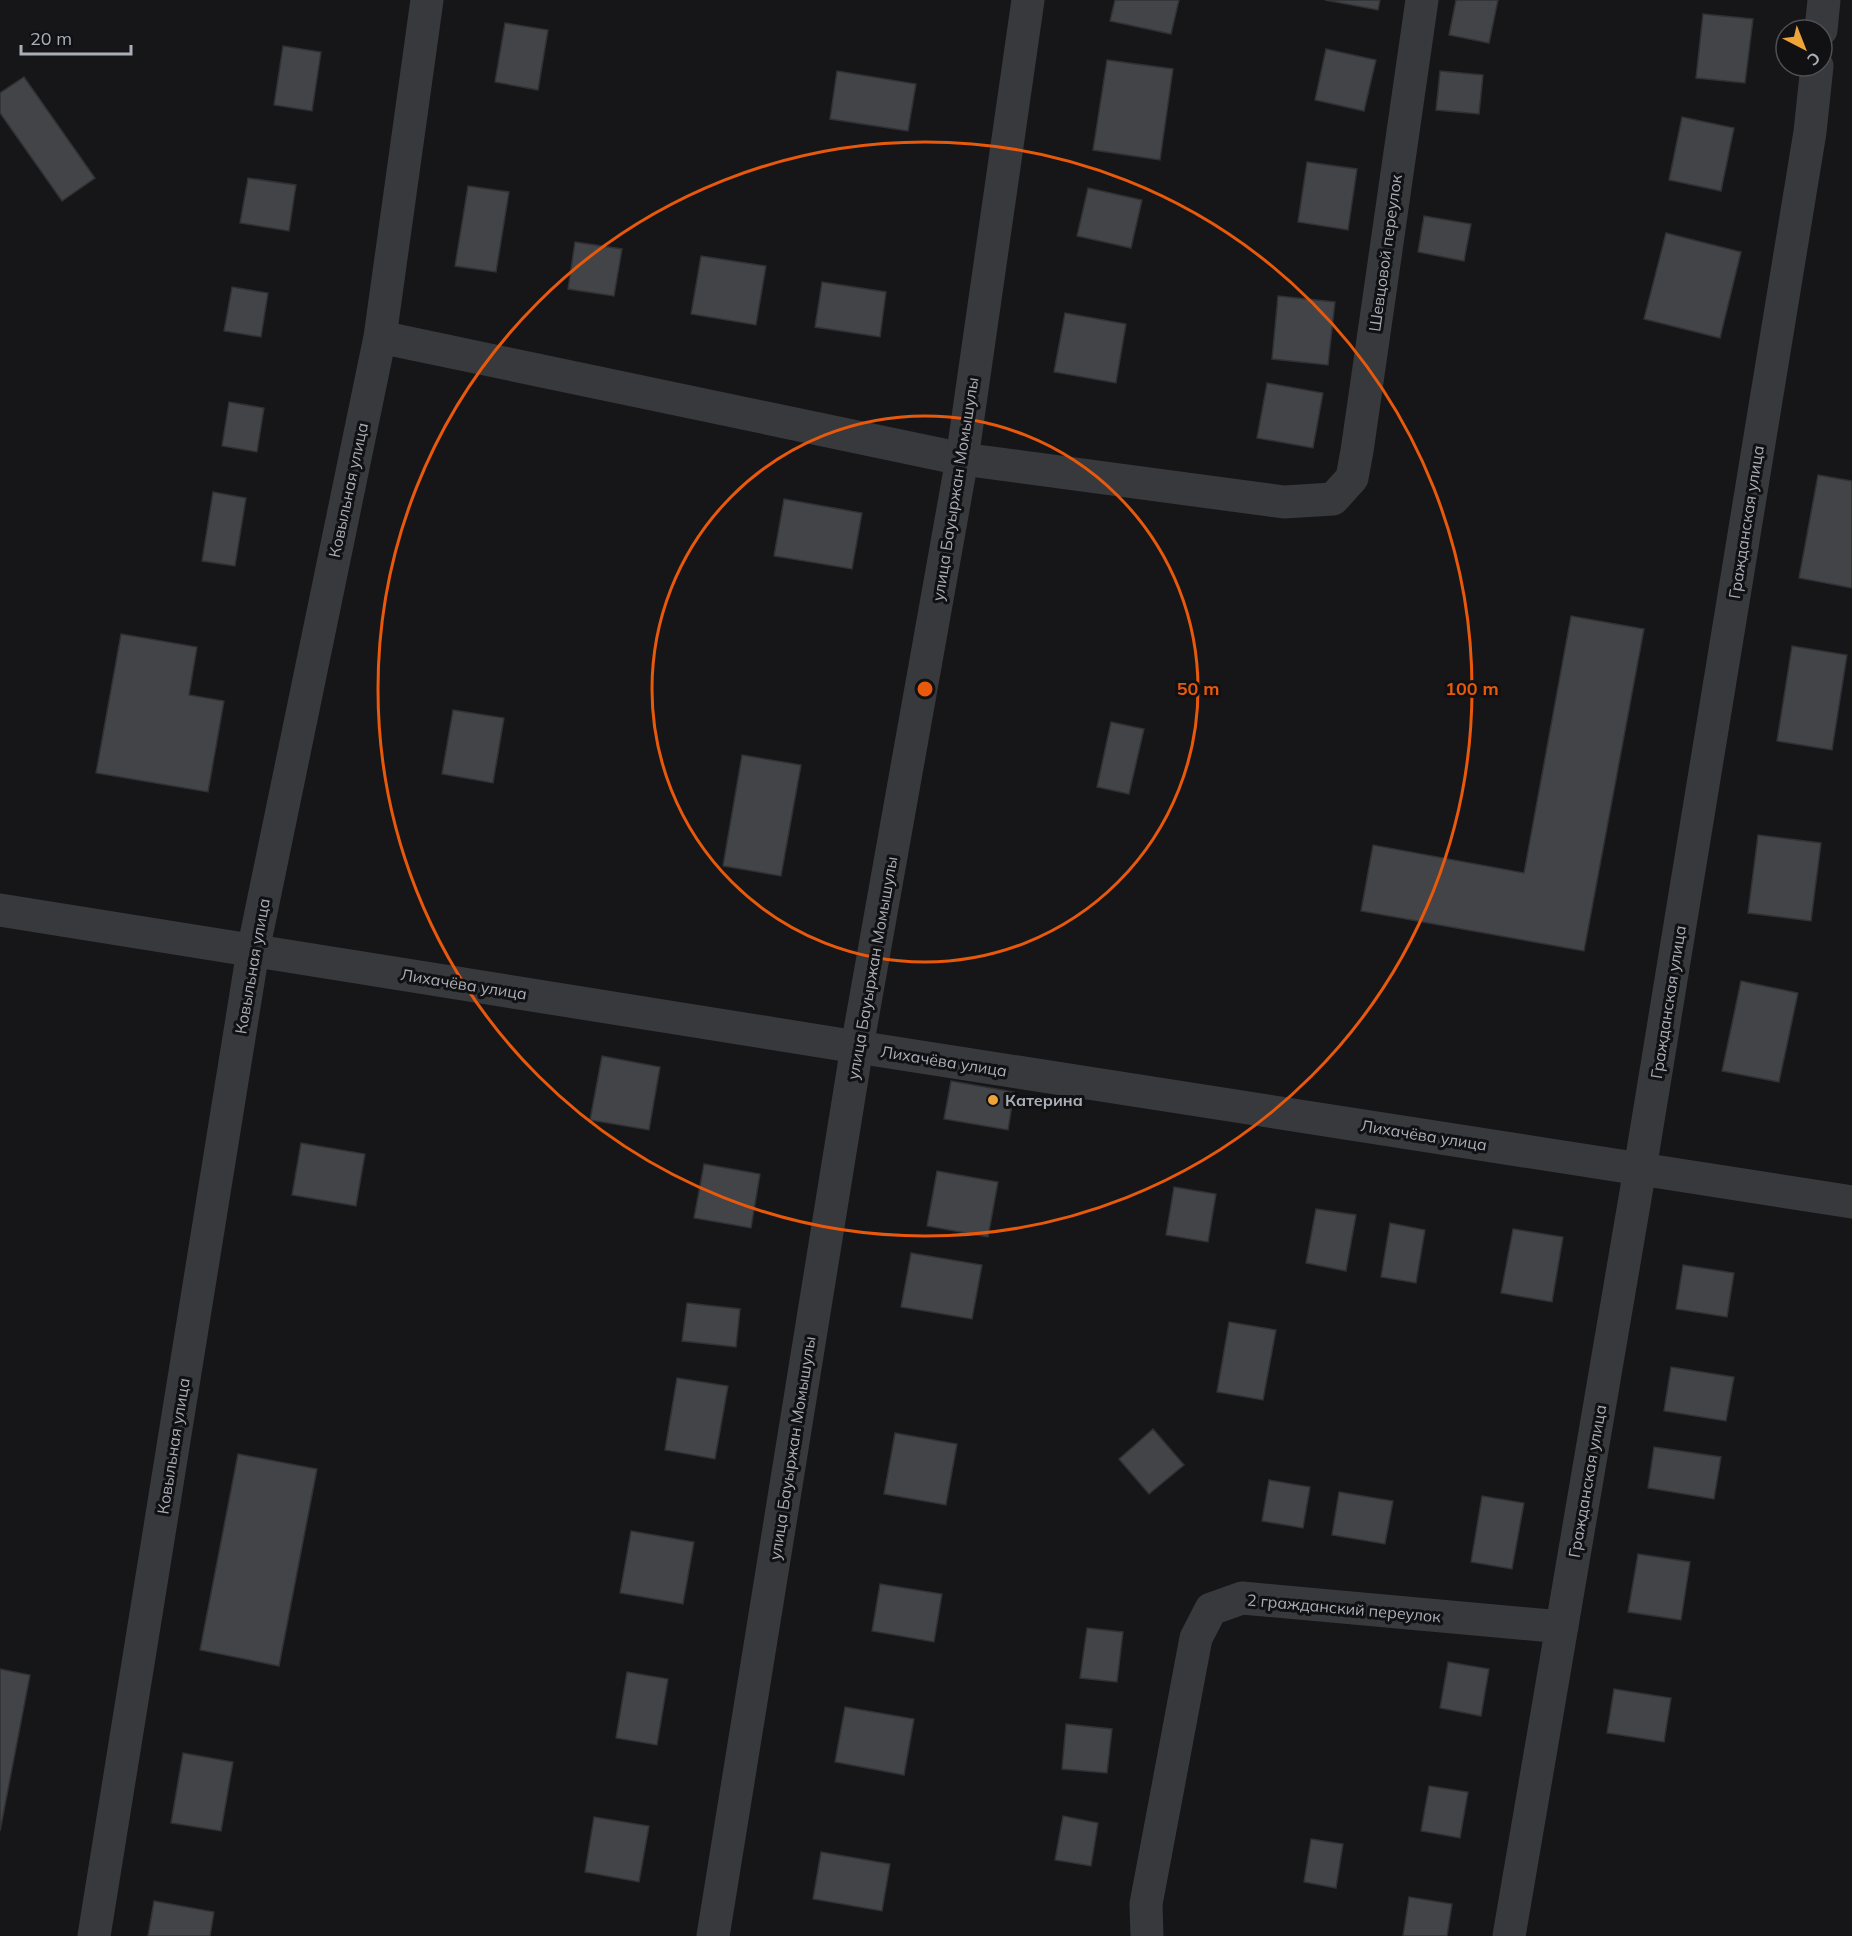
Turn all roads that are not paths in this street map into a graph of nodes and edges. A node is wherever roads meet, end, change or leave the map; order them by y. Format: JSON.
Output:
{"nodes":[{"id":1,"x":427,"y":0,"type":"edge"},
{"id":2,"x":1028,"y":0,"type":"edge"},
{"id":3,"x":1422,"y":0,"type":"edge"},
{"id":4,"x":1824,"y":0,"type":"edge"},
{"id":5,"x":1822,"y":18,"type":"edge"},
{"id":6,"x":1816,"y":78,"type":"edge"},
{"id":7,"x":380,"y":337,"type":"junction"},
{"id":8,"x":962,"y":459,"type":"junction"},
{"id":9,"x":0,"y":910,"type":"edge"},
{"id":10,"x":253,"y":951,"type":"junction"},
{"id":11,"x":857,"y":1047,"type":"junction"},
{"id":12,"x":1640,"y":1168,"type":"junction"},
{"id":13,"x":1852,"y":1202,"type":"edge"},
{"id":14,"x":1562,"y":1627,"type":"junction"},
{"id":15,"x":94,"y":1936,"type":"edge"},
{"id":16,"x":712,"y":1936,"type":"edge"},
{"id":17,"x":1147,"y":1936,"type":"edge"},
{"id":18,"x":1509,"y":1936,"type":"edge"}],
"edges":[{"from":1,"to":7,"type":"street","name":"Ковыльная улица"},
{"from":2,"to":8,"type":"street","name":"улица Бауыржан Момышулы"},
{"from":3,"to":8,"type":"street","name":"Шевцовой переулок"},
{"from":4,"to":5,"type":"street"},
{"from":6,"to":12,"type":"street","name":"Гражданская улица"},
{"from":7,"to":8,"type":"street"},
{"from":7,"to":10,"type":"street","name":"Ковыльная улица"},
{"from":8,"to":11,"type":"street","name":"улица Бауыржан Момышулы"},
{"from":9,"to":10,"type":"street","name":"Лихачёва улица"},
{"from":10,"to":11,"type":"street","name":"Лихачёва улица"},
{"from":10,"to":15,"type":"street","name":"Ковыльная улица"},
{"from":11,"to":12,"type":"street","name":"Лихачёва улица"},
{"from":11,"to":16,"type":"street","name":"улица Бауыржан Момышулы"},
{"from":12,"to":13,"type":"street","name":"Лихачёва улица"},
{"from":12,"to":14,"type":"street","name":"Гражданская улица"},
{"from":14,"to":17,"type":"street","name":"2 гражданский переулок"},
{"from":14,"to":18,"type":"street","name":"Гражданская улица"}]}
